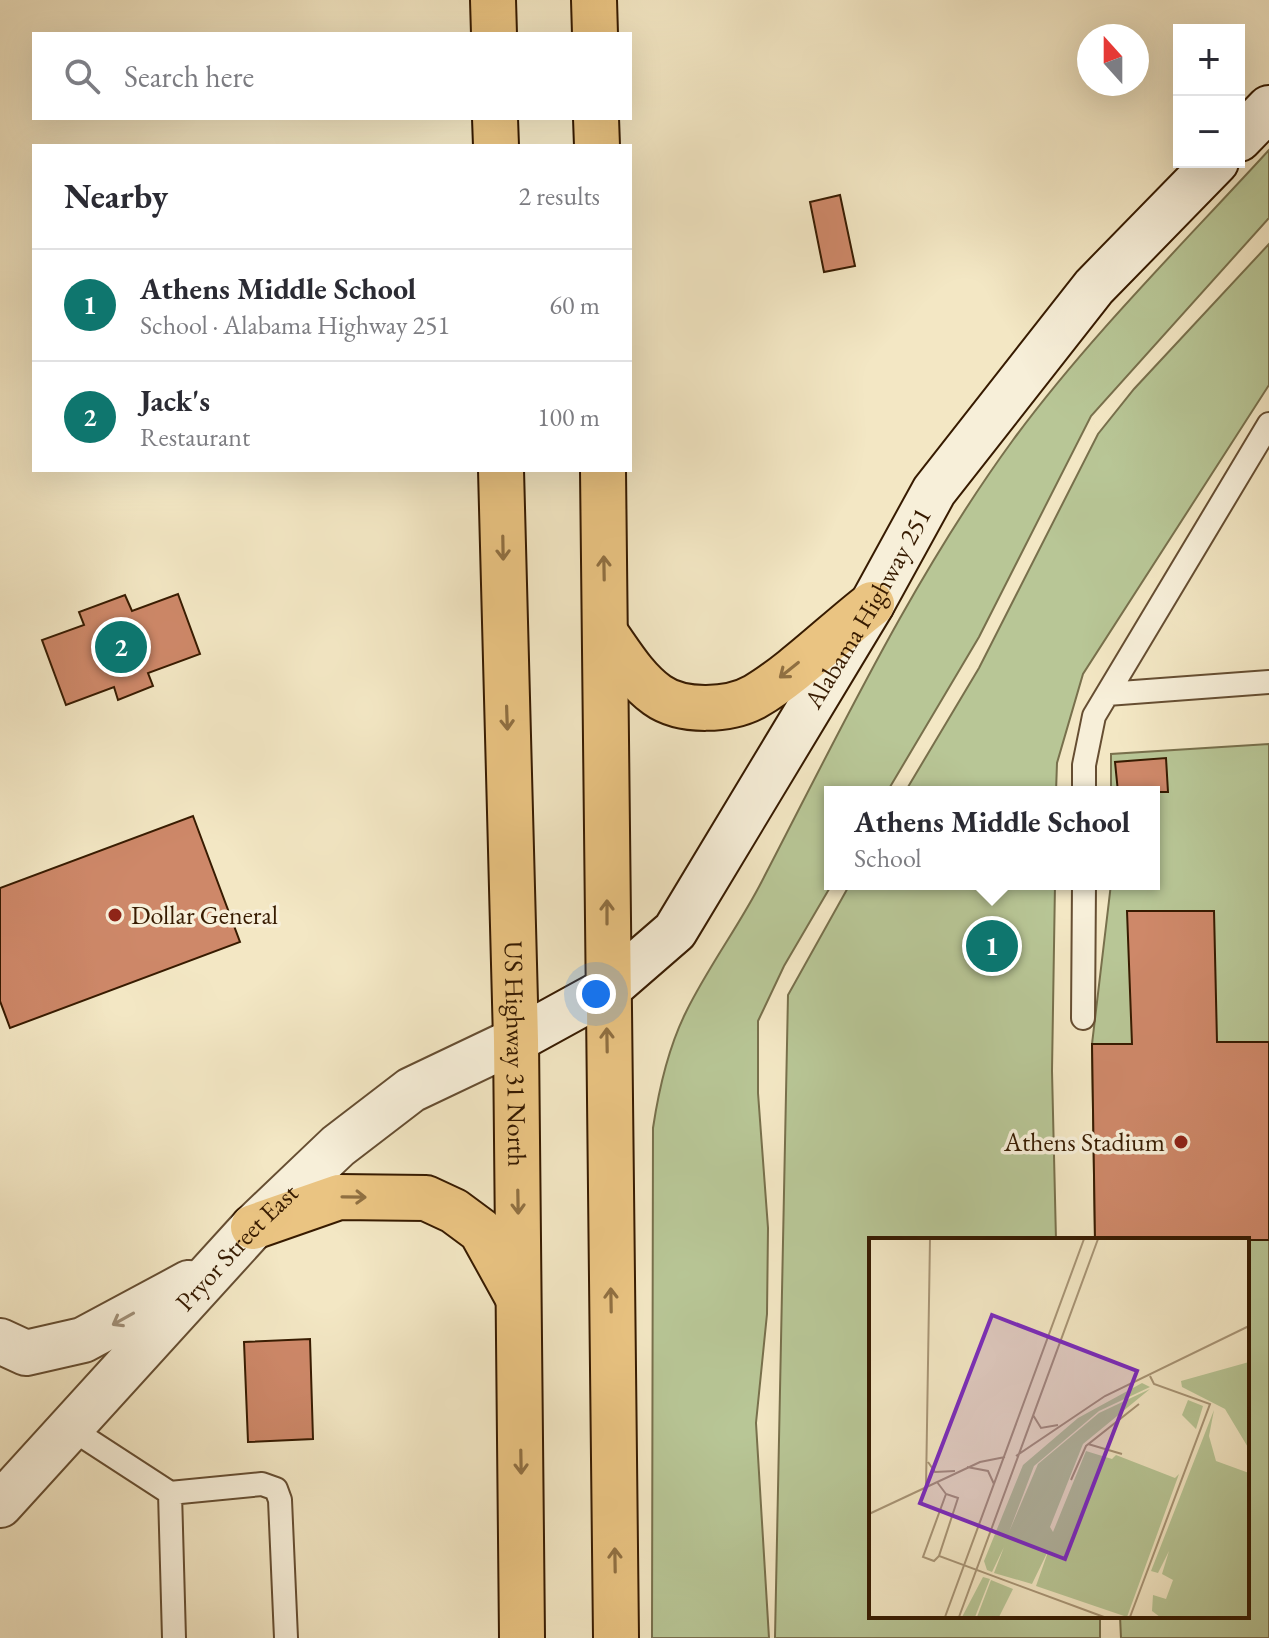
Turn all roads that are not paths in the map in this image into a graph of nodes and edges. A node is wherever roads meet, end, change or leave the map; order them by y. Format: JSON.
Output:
{"nodes":[{"id":1,"x":493,"y":0,"type":"edge"},
{"id":2,"x":594,"y":0,"type":"edge"},
{"id":3,"x":494,"y":32,"type":"edge"},
{"id":4,"x":595,"y":32,"type":"edge"},
{"id":5,"x":1269,"y":108,"type":"edge"},
{"id":6,"x":495,"y":120,"type":"edge"},
{"id":7,"x":596,"y":120,"type":"edge"},
{"id":8,"x":1245,"y":133,"type":"edge"},
{"id":9,"x":496,"y":144,"type":"edge"},
{"id":10,"x":597,"y":144,"type":"edge"},
{"id":11,"x":1210,"y":168,"type":"edge"},
{"id":12,"x":1269,"y":424,"type":"edge"},
{"id":13,"x":501,"y":472,"type":"edge"},
{"id":14,"x":603,"y":472,"type":"edge"},
{"id":15,"x":872,"y":604,"type":"junction"},
{"id":16,"x":606,"y":634,"type":"junction"},
{"id":17,"x":1269,"y":682,"type":"edge"},
{"id":18,"x":1107,"y":694,"type":"junction"},
{"id":19,"x":1084,"y":786,"type":"edge"},
{"id":20,"x":1084,"y":890,"type":"edge"},
{"id":21,"x":607,"y":990,"type":"junction"},
{"id":22,"x":1083,"y":1018,"type":"dead end"},
{"id":23,"x":516,"y":1040,"type":"junction"},
{"id":24,"x":253,"y":1227,"type":"junction"},
{"id":25,"x":216,"y":1268,"type":"junction"},
{"id":26,"x":519,"y":1299,"type":"junction"},
{"id":27,"x":0,"y":1341,"type":"edge"},
{"id":28,"x":70,"y":1428,"type":"junction"},
{"id":29,"x":170,"y":1493,"type":"junction"},
{"id":30,"x":0,"y":1505,"type":"edge"},
{"id":31,"x":174,"y":1638,"type":"edge"},
{"id":32,"x":286,"y":1638,"type":"edge"},
{"id":33,"x":522,"y":1638,"type":"edge"},
{"id":34,"x":616,"y":1638,"type":"edge"}],
"edges":[{"from":1,"to":3,"type":"main road"},
{"from":2,"to":4,"type":"main road"},
{"from":5,"to":8,"type":"main road"},
{"from":6,"to":9,"type":"main road"},
{"from":7,"to":10,"type":"main road"},
{"from":11,"to":15,"type":"main road","name":"Alabama Highway 251"},
{"from":12,"to":18,"type":"lane"},
{"from":13,"to":23,"type":"main road","name":"US Highway 31 North","one_way":true},
{"from":16,"to":14,"type":"main road","one_way":true},
{"from":15,"to":16,"type":"main road","one_way":true},
{"from":15,"to":21,"type":"main road","name":"Alabama Highway 251"},
{"from":21,"to":16,"type":"main road","one_way":true},
{"from":17,"to":18,"type":"lane"},
{"from":18,"to":19,"type":"lane"},
{"from":20,"to":22,"type":"lane"},
{"from":21,"to":23,"type":"main road","name":"Alabama Highway 251"},
{"from":34,"to":21,"type":"main road","one_way":true},
{"from":23,"to":24,"type":"main road","name":"Pryor Street East"},
{"from":23,"to":26,"type":"main road","name":"US Highway 31 North","one_way":true},
{"from":24,"to":25,"type":"main road","name":"Pryor Street East"},
{"from":24,"to":26,"type":"main road","one_way":true},
{"from":25,"to":27,"type":"main road","one_way":true},
{"from":25,"to":28,"type":"main road","name":"Pryor Street East"},
{"from":26,"to":33,"type":"main road","name":"US Highway 31 North","one_way":true},
{"from":28,"to":29,"type":"lane"},
{"from":28,"to":30,"type":"main road","name":"Pryor Street East"},
{"from":29,"to":31,"type":"lane"},
{"from":29,"to":32,"type":"lane"}]}
